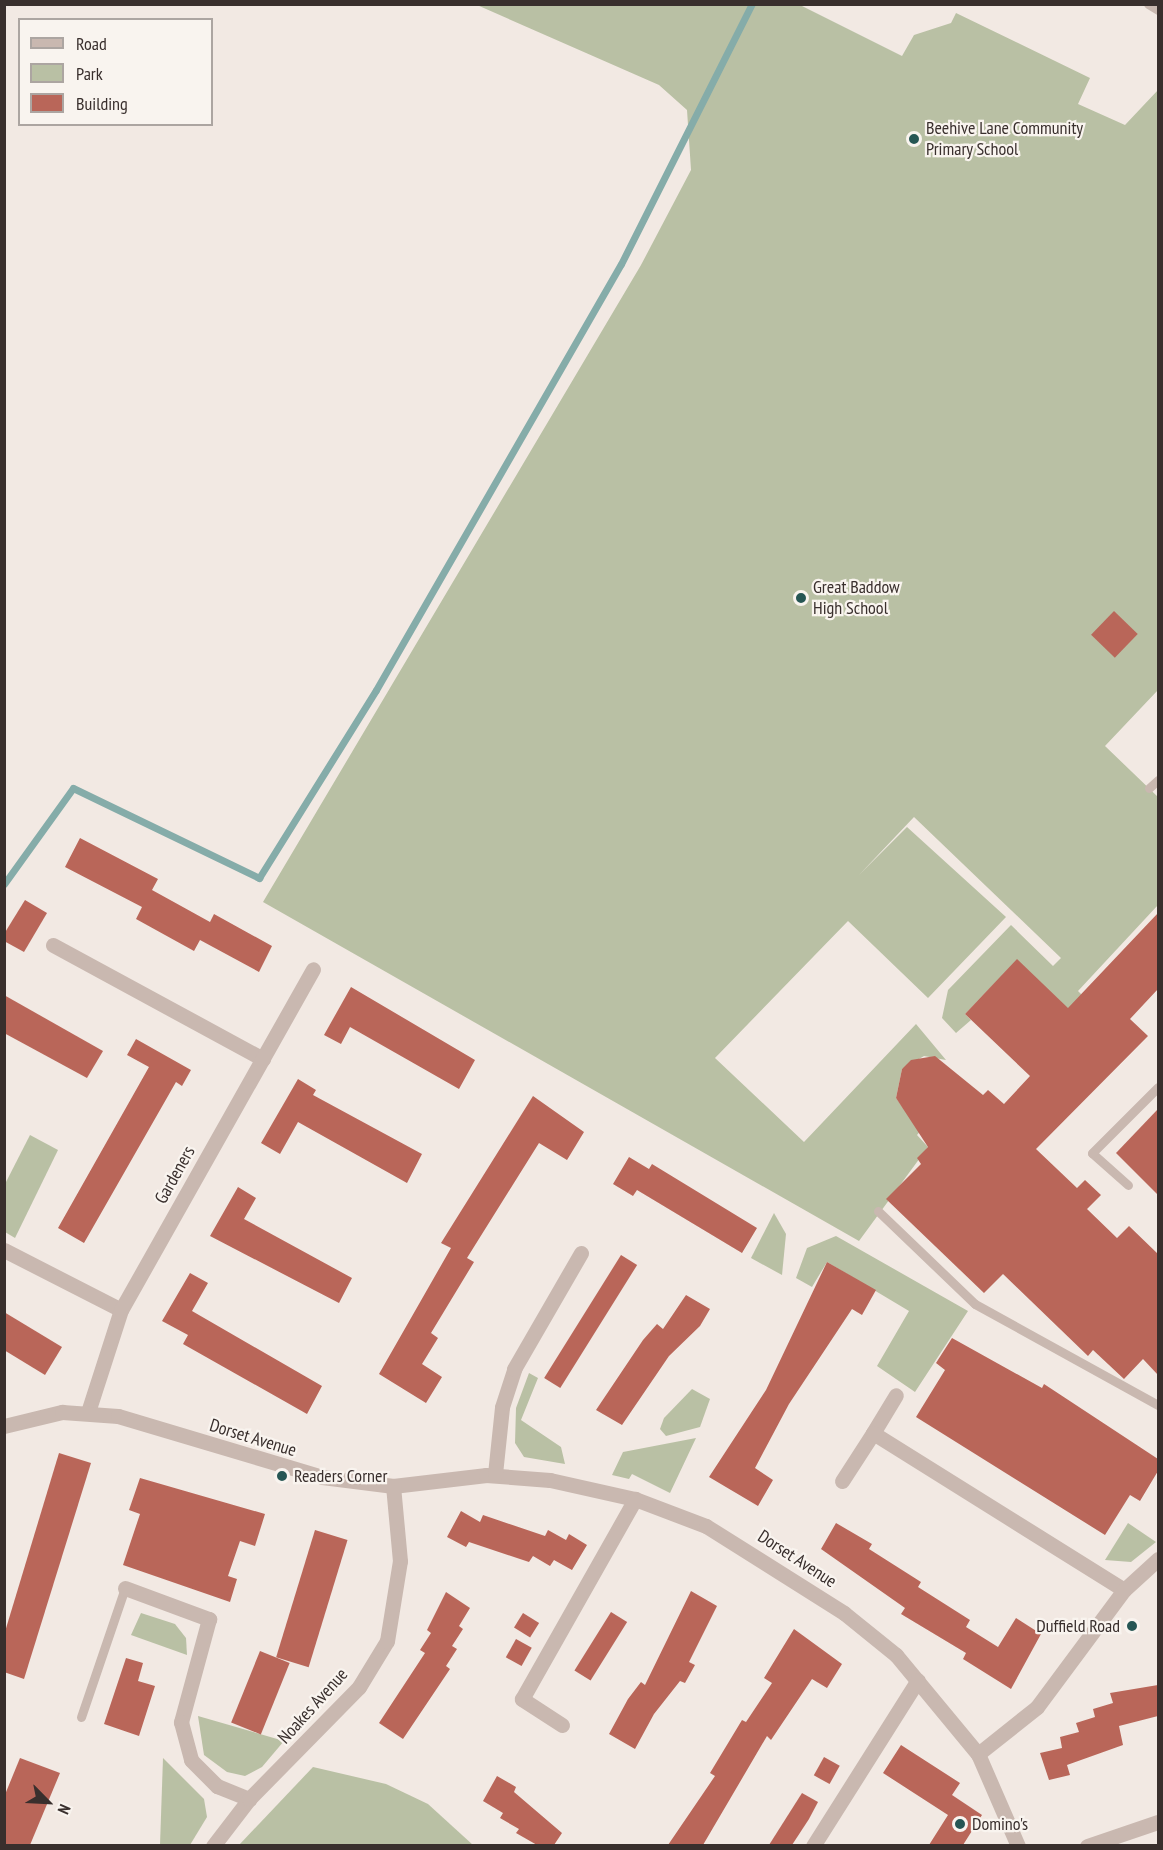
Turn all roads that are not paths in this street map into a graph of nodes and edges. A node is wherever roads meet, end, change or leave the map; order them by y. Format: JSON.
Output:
{"nodes":[{"id":1,"x":1148,"y":4,"type":"edge"},
{"id":2,"x":1158,"y":10,"type":"edge"},
{"id":3,"x":1158,"y":780,"type":"edge"},
{"id":4,"x":1149,"y":788,"type":"dead end"},
{"id":5,"x":53,"y":945,"type":"dead end"},
{"id":6,"x":313,"y":969,"type":"dead end"},
{"id":7,"x":263,"y":1059,"type":"junction"},
{"id":8,"x":1158,"y":1087,"type":"edge"},
{"id":9,"x":1128,"y":1185,"type":"dead end"},
{"id":10,"x":878,"y":1211,"type":"dead end"},
{"id":11,"x":4,"y":1250,"type":"edge"},
{"id":12,"x":581,"y":1253,"type":"dead end"},
{"id":13,"x":121,"y":1310,"type":"junction"},
{"id":14,"x":897,"y":1395,"type":"dead end"},
{"id":15,"x":1158,"y":1405,"type":"edge"},
{"id":16,"x":88,"y":1412,"type":"junction"},
{"id":17,"x":4,"y":1426,"type":"edge"},
{"id":18,"x":873,"y":1433,"type":"junction"},
{"id":19,"x":495,"y":1474,"type":"junction"},
{"id":20,"x":842,"y":1481,"type":"dead end"},
{"id":21,"x":393,"y":1486,"type":"junction"},
{"id":22,"x":635,"y":1498,"type":"junction"},
{"id":23,"x":1158,"y":1559,"type":"edge"},
{"id":24,"x":125,"y":1588,"type":"joint"},
{"id":25,"x":1124,"y":1590,"type":"junction"},
{"id":26,"x":918,"y":1680,"type":"junction"},
{"id":27,"x":81,"y":1717,"type":"dead end"},
{"id":28,"x":562,"y":1725,"type":"dead end"},
{"id":29,"x":978,"y":1754,"type":"junction"},
{"id":30,"x":249,"y":1799,"type":"junction"},
{"id":31,"x":1158,"y":1822,"type":"edge"},
{"id":32,"x":213,"y":1845,"type":"edge"},
{"id":33,"x":813,"y":1845,"type":"edge"},
{"id":34,"x":1018,"y":1845,"type":"edge"},
{"id":35,"x":1087,"y":1845,"type":"edge"}],
"edges":[{"from":1,"to":2,"type":"lane"},
{"from":3,"to":4,"type":"lane"},
{"from":5,"to":7,"type":"street"},
{"from":6,"to":7,"type":"street","name":"Gardeners"},
{"from":7,"to":13,"type":"street","name":"Gardeners"},
{"from":8,"to":9,"type":"lane"},
{"from":10,"to":15,"type":"lane"},
{"from":11,"to":13,"type":"street"},
{"from":12,"to":19,"type":"street"},
{"from":13,"to":16,"type":"street","name":"Gardeners"},
{"from":14,"to":18,"type":"street"},
{"from":16,"to":17,"type":"street","name":"Dorset Avenue"},
{"from":16,"to":21,"type":"street","name":"Dorset Avenue"},
{"from":18,"to":20,"type":"street"},
{"from":18,"to":25,"type":"street"},
{"from":19,"to":21,"type":"street","name":"Dorset Avenue"},
{"from":19,"to":22,"type":"street","name":"Dorset Avenue"},
{"from":21,"to":30,"type":"street","name":"Noakes Avenue"},
{"from":22,"to":26,"type":"street","name":"Dorset Avenue"},
{"from":22,"to":28,"type":"street"},
{"from":23,"to":25,"type":"street"},
{"from":24,"to":27,"type":"lane"},
{"from":24,"to":30,"type":"street"},
{"from":25,"to":29,"type":"street"},
{"from":26,"to":29,"type":"street","name":"Dorset Avenue"},
{"from":26,"to":33,"type":"street"},
{"from":29,"to":34,"type":"street","name":"Dorset Avenue"},
{"from":30,"to":32,"type":"street","name":"Noakes Avenue"},
{"from":31,"to":35,"type":"street"}]}
